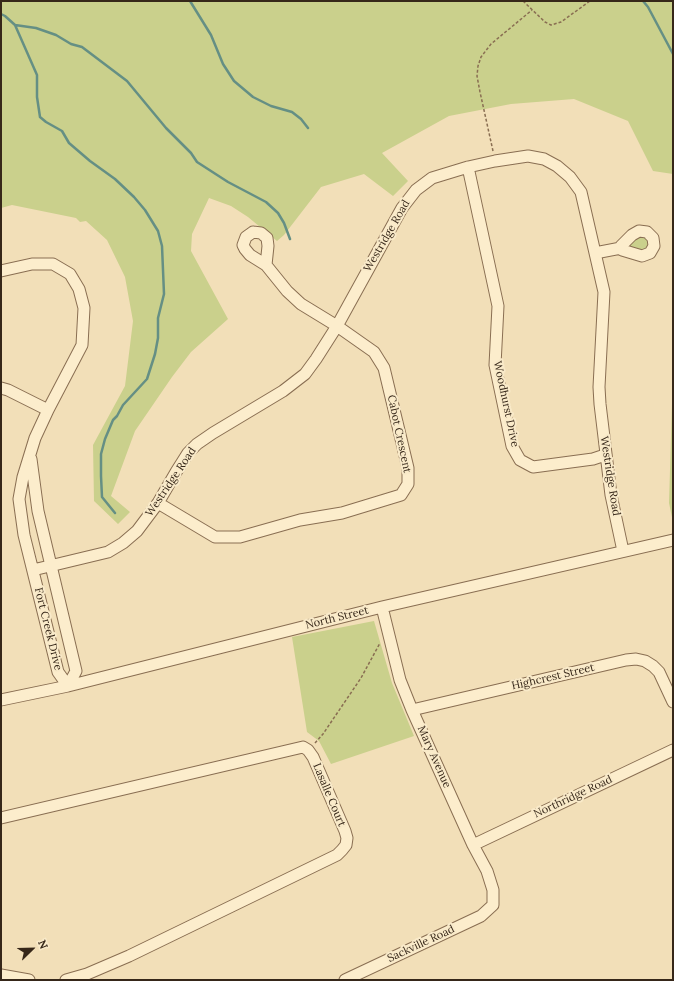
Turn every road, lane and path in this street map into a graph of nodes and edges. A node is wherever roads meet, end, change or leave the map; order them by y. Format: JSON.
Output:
{"nodes":[{"id":1,"x":523,"y":1,"type":"edge"},
{"id":2,"x":590,"y":1,"type":"edge"},
{"id":3,"x":532,"y":10,"type":"junction"},
{"id":4,"x":495,"y":161,"type":"junction"},
{"id":5,"x":468,"y":167,"type":"junction"},
{"id":6,"x":621,"y":248,"type":"dead end"},
{"id":7,"x":595,"y":253,"type":"junction"},
{"id":8,"x":266,"y":265,"type":"dead end"},
{"id":9,"x":1,"y":271,"type":"edge"},
{"id":10,"x":337,"y":326,"type":"junction"},
{"id":11,"x":1,"y":388,"type":"edge"},
{"id":12,"x":48,"y":410,"type":"junction"},
{"id":13,"x":30,"y":455,"type":"junction"},
{"id":14,"x":605,"y":455,"type":"junction"},
{"id":15,"x":158,"y":503,"type":"junction"},
{"id":16,"x":673,"y":540,"type":"edge"},
{"id":17,"x":623,"y":551,"type":"junction"},
{"id":18,"x":52,"y":566,"type":"junction"},
{"id":19,"x":33,"y":570,"type":"junction"},
{"id":20,"x":382,"y":607,"type":"junction"},
{"id":21,"x":380,"y":643,"type":"dead end"},
{"id":22,"x":68,"y":686,"type":"junction"},
{"id":23,"x":1,"y":700,"type":"edge"},
{"id":24,"x":673,"y":702,"type":"edge"},
{"id":25,"x":412,"y":710,"type":"junction"},
{"id":26,"x":308,"y":750,"type":"junction"},
{"id":27,"x":673,"y":750,"type":"edge"},
{"id":28,"x":1,"y":818,"type":"edge"},
{"id":29,"x":473,"y":845,"type":"junction"},
{"id":30,"x":493,"y":905,"type":"joint"},
{"id":31,"x":1,"y":976,"type":"edge"},
{"id":32,"x":29,"y":980,"type":"edge"},
{"id":33,"x":66,"y":980,"type":"edge"},
{"id":34,"x":345,"y":980,"type":"edge"}],
"edges":[{"from":1,"to":3,"type":"path"},
{"from":2,"to":3,"type":"path"},
{"from":3,"to":4,"type":"path"},
{"from":4,"to":5,"type":"street","name":"Westridge Road"},
{"from":4,"to":7,"type":"street","name":"Westridge Road"},
{"from":5,"to":10,"type":"street","name":"Westridge Road"},
{"from":5,"to":14,"type":"street","name":"Woodhurst Drive"},
{"from":6,"to":7,"type":"street"},
{"from":7,"to":14,"type":"street","name":"Westridge Road"},
{"from":8,"to":10,"type":"street","name":"Cabot Crescent"},
{"from":9,"to":12,"type":"street","name":"Fort Creek Drive"},
{"from":10,"to":15,"type":"street","name":"Westridge Road"},
{"from":10,"to":15,"type":"street","name":"Cabot Crescent"},
{"from":11,"to":12,"type":"street"},
{"from":12,"to":13,"type":"street","name":"Fort Creek Drive"},
{"from":13,"to":18,"type":"street","name":"Fort Creek Drive"},
{"from":13,"to":19,"type":"street","name":"Fort Creek Drive"},
{"from":14,"to":17,"type":"street","name":"Westridge Road"},
{"from":15,"to":18,"type":"street","name":"Westridge Road"},
{"from":16,"to":17,"type":"street","name":"North Street"},
{"from":17,"to":20,"type":"street","name":"North Street"},
{"from":18,"to":19,"type":"street","name":"Westridge Road"},
{"from":18,"to":22,"type":"street","name":"Fort Creek Drive"},
{"from":19,"to":22,"type":"street","name":"Fort Creek Drive"},
{"from":20,"to":22,"type":"street","name":"North Street"},
{"from":20,"to":25,"type":"street","name":"Mary Avenue"},
{"from":21,"to":26,"type":"path"},
{"from":22,"to":23,"type":"street","name":"North Street"},
{"from":24,"to":25,"type":"street","name":"Highcrest Street"},
{"from":25,"to":29,"type":"street","name":"Mary Avenue"},
{"from":26,"to":28,"type":"street","name":"Lasalle Court"},
{"from":26,"to":33,"type":"street","name":"Lasalle Court"},
{"from":27,"to":29,"type":"street","name":"Northridge Road"},
{"from":29,"to":30,"type":"street","name":"Mary Avenue"},
{"from":30,"to":34,"type":"street","name":"Sackville Road"},
{"from":31,"to":32,"type":"street"}]}
